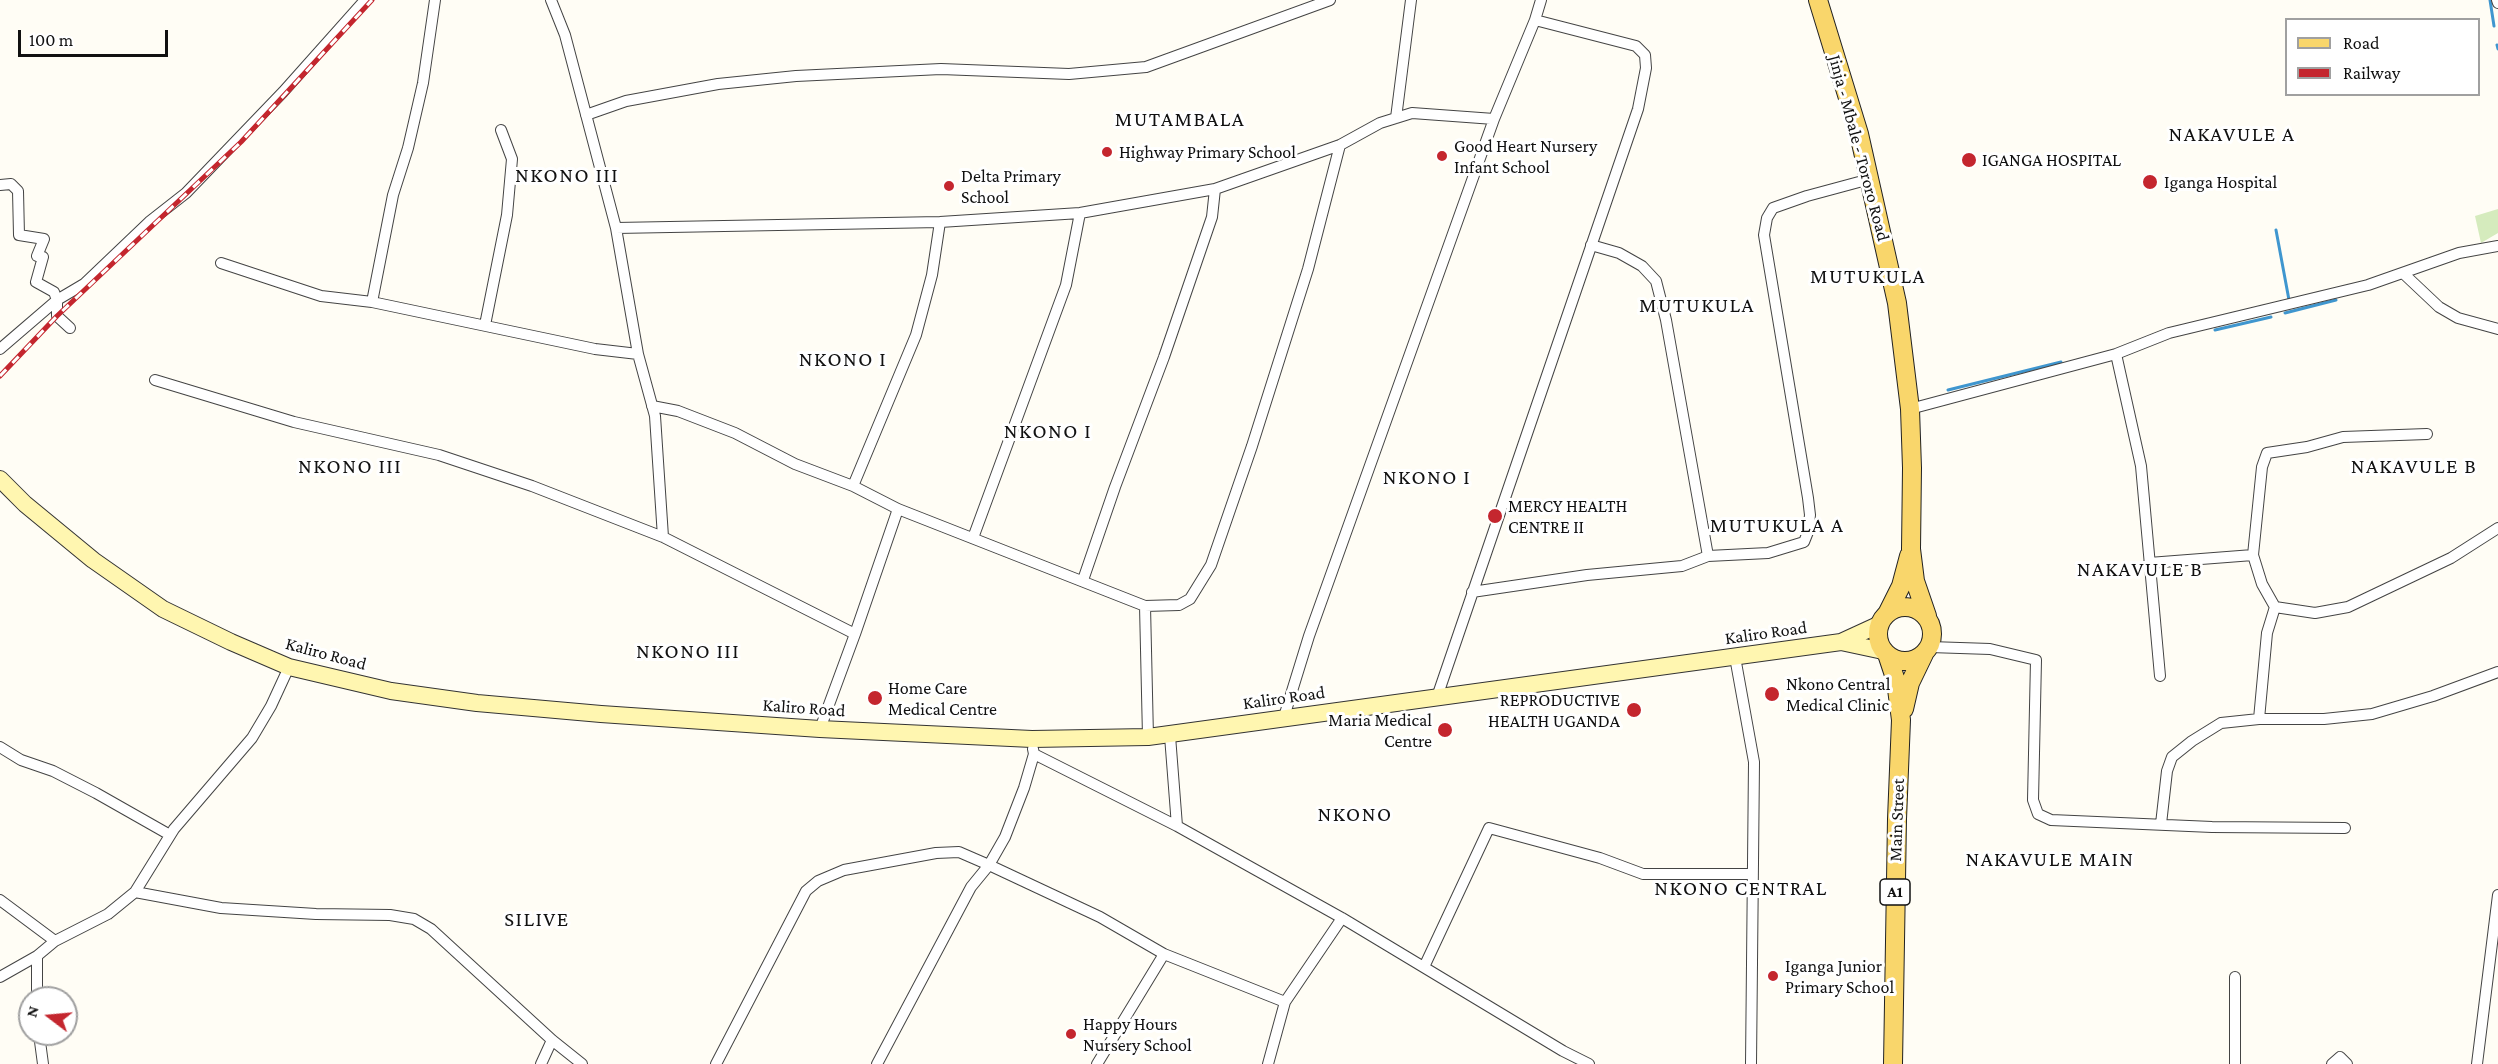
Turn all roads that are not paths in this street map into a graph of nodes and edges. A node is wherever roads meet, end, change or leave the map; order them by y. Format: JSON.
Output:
{"nodes":[{"id":1,"x":365,"y":0,"type":"edge"},
{"id":2,"x":435,"y":0,"type":"edge"},
{"id":3,"x":551,"y":0,"type":"edge"},
{"id":4,"x":1330,"y":0,"type":"edge"},
{"id":5,"x":1411,"y":0,"type":"edge"},
{"id":6,"x":1541,"y":0,"type":"edge"},
{"id":7,"x":1818,"y":0,"type":"edge"},
{"id":8,"x":1535,"y":20,"type":"junction"},
{"id":9,"x":586,"y":115,"type":"junction"},
{"id":10,"x":1396,"y":118,"type":"junction"},
{"id":11,"x":1494,"y":120,"type":"junction"},
{"id":12,"x":501,"y":130,"type":"dead end"},
{"id":13,"x":1340,"y":145,"type":"junction"},
{"id":14,"x":1870,"y":179,"type":"junction"},
{"id":15,"x":0,"y":185,"type":"edge"},
{"id":16,"x":1215,"y":189,"type":"junction"},
{"id":17,"x":1080,"y":213,"type":"junction"},
{"id":18,"x":940,"y":222,"type":"junction"},
{"id":19,"x":616,"y":228,"type":"junction"},
{"id":20,"x":1591,"y":245,"type":"junction"},
{"id":21,"x":2498,"y":246,"type":"edge"},
{"id":22,"x":221,"y":263,"type":"dead end"},
{"id":23,"x":2404,"y":273,"type":"junction"},
{"id":24,"x":57,"y":300,"type":"junction"},
{"id":25,"x":372,"y":302,"type":"junction"},
{"id":26,"x":485,"y":325,"type":"junction"},
{"id":27,"x":70,"y":328,"type":"dead end"},
{"id":28,"x":2498,"y":329,"type":"edge"},
{"id":29,"x":0,"y":350,"type":"edge"},
{"id":30,"x":638,"y":354,"type":"junction"},
{"id":31,"x":2116,"y":354,"type":"junction"},
{"id":32,"x":155,"y":380,"type":"dead end"},
{"id":33,"x":652,"y":406,"type":"junction"},
{"id":34,"x":1910,"y":409,"type":"junction"},
{"id":35,"x":2427,"y":434,"type":"dead end"},
{"id":36,"x":0,"y":479,"type":"edge"},
{"id":37,"x":853,"y":486,"type":"junction"},
{"id":38,"x":898,"y":509,"type":"junction"},
{"id":39,"x":2498,"y":528,"type":"edge"},
{"id":40,"x":663,"y":537,"type":"junction"},
{"id":41,"x":973,"y":538,"type":"junction"},
{"id":42,"x":1911,"y":549,"type":"junction"},
{"id":43,"x":2253,"y":555,"type":"junction"},
{"id":44,"x":1708,"y":556,"type":"junction"},
{"id":45,"x":2149,"y":563,"type":"junction"},
{"id":46,"x":1083,"y":580,"type":"junction"},
{"id":47,"x":1472,"y":592,"type":"junction"},
{"id":48,"x":1145,"y":606,"type":"junction"},
{"id":49,"x":2275,"y":607,"type":"junction"},
{"id":50,"x":1927,"y":616,"type":"junction"},
{"id":51,"x":1883,"y":618,"type":"junction"},
{"id":52,"x":855,"y":634,"type":"junction"},
{"id":53,"x":1841,"y":642,"type":"junction"},
{"id":54,"x":1927,"y":650,"type":"junction"},
{"id":55,"x":1885,"y":654,"type":"junction"},
{"id":56,"x":1735,"y":657,"type":"junction"},
{"id":57,"x":289,"y":667,"type":"junction"},
{"id":58,"x":2498,"y":672,"type":"edge"},
{"id":59,"x":2160,"y":676,"type":"dead end"},
{"id":60,"x":1437,"y":697,"type":"junction"},
{"id":61,"x":1284,"y":717,"type":"junction"},
{"id":62,"x":2259,"y":719,"type":"junction"},
{"id":63,"x":1901,"y":720,"type":"junction"},
{"id":64,"x":820,"y":729,"type":"junction"},
{"id":65,"x":1170,"y":736,"type":"junction"},
{"id":66,"x":1148,"y":737,"type":"junction"},
{"id":67,"x":0,"y":747,"type":"edge"},
{"id":68,"x":1033,"y":747,"type":"junction"},
{"id":69,"x":2161,"y":824,"type":"junction"},
{"id":70,"x":1177,"y":826,"type":"junction"},
{"id":71,"x":2345,"y":828,"type":"dead end"},
{"id":72,"x":170,"y":835,"type":"junction"},
{"id":73,"x":989,"y":865,"type":"junction"},
{"id":74,"x":1752,"y":874,"type":"junction"},
{"id":75,"x":135,"y":892,"type":"junction"},
{"id":76,"x":2498,"y":895,"type":"edge"},
{"id":77,"x":0,"y":900,"type":"edge"},
{"id":78,"x":1342,"y":918,"type":"junction"},
{"id":79,"x":55,"y":941,"type":"junction"},
{"id":80,"x":1164,"y":954,"type":"junction"},
{"id":81,"x":37,"y":956,"type":"junction"},
{"id":82,"x":1425,"y":968,"type":"junction"},
{"id":83,"x":0,"y":977,"type":"edge"},
{"id":84,"x":2235,"y":977,"type":"dead end"},
{"id":85,"x":37,"y":986,"type":"edge"},
{"id":86,"x":1285,"y":1002,"type":"junction"},
{"id":87,"x":552,"y":1040,"type":"junction"},
{"id":88,"x":41,"y":1046,"type":"edge"},
{"id":89,"x":1270,"y":1063,"type":"edge"},
{"id":90,"x":43,"y":1064,"type":"edge"},
{"id":91,"x":541,"y":1064,"type":"edge"},
{"id":92,"x":582,"y":1064,"type":"edge"},
{"id":93,"x":716,"y":1064,"type":"edge"},
{"id":94,"x":877,"y":1064,"type":"edge"},
{"id":95,"x":1097,"y":1064,"type":"edge"},
{"id":96,"x":1589,"y":1064,"type":"edge"},
{"id":97,"x":1751,"y":1064,"type":"edge"},
{"id":98,"x":1893,"y":1064,"type":"edge"},
{"id":99,"x":2235,"y":1064,"type":"edge"},
{"id":100,"x":2332,"y":1064,"type":"edge"},
{"id":101,"x":2348,"y":1064,"type":"edge"},
{"id":102,"x":2477,"y":1064,"type":"edge"}],
"edges":[{"from":1,"to":24,"type":"street"},
{"from":2,"to":25,"type":"street"},
{"from":3,"to":9,"type":"street"},
{"from":4,"to":9,"type":"street"},
{"from":5,"to":10,"type":"street"},
{"from":6,"to":8,"type":"street"},
{"from":7,"to":14,"type":"main road","name":"Jinja - Mbale - Tororo Road","number":"A1"},
{"from":8,"to":11,"type":"street"},
{"from":8,"to":20,"type":"street"},
{"from":9,"to":19,"type":"street"},
{"from":10,"to":11,"type":"street"},
{"from":10,"to":13,"type":"street"},
{"from":11,"to":61,"type":"street"},
{"from":12,"to":26,"type":"street"},
{"from":13,"to":16,"type":"street"},
{"from":13,"to":48,"type":"street"},
{"from":14,"to":34,"type":"main road","name":"Jinja - Mbale - Tororo Road","number":"A1"},
{"from":14,"to":44,"type":"street"},
{"from":15,"to":24,"type":"street"},
{"from":16,"to":17,"type":"street"},
{"from":16,"to":46,"type":"street"},
{"from":17,"to":18,"type":"street"},
{"from":17,"to":41,"type":"street"},
{"from":18,"to":19,"type":"street"},
{"from":18,"to":37,"type":"street"},
{"from":19,"to":30,"type":"street"},
{"from":20,"to":44,"type":"street"},
{"from":20,"to":47,"type":"street"},
{"from":21,"to":23,"type":"street"},
{"from":22,"to":25,"type":"street"},
{"from":23,"to":28,"type":"street"},
{"from":23,"to":31,"type":"street"},
{"from":24,"to":27,"type":"street"},
{"from":24,"to":29,"type":"street"},
{"from":25,"to":26,"type":"street"},
{"from":26,"to":30,"type":"street"},
{"from":30,"to":33,"type":"street"},
{"from":31,"to":34,"type":"street"},
{"from":31,"to":45,"type":"street"},
{"from":32,"to":40,"type":"street"},
{"from":33,"to":37,"type":"street"},
{"from":33,"to":40,"type":"street"},
{"from":34,"to":42,"type":"main road","name":"Jinja - Mbale - Tororo Road","number":"A1"},
{"from":35,"to":43,"type":"street"},
{"from":36,"to":57,"type":"main road","name":"Kaliro Road"},
{"from":37,"to":38,"type":"street"},
{"from":38,"to":41,"type":"street"},
{"from":38,"to":52,"type":"street"},
{"from":39,"to":49,"type":"street"},
{"from":40,"to":52,"type":"street"},
{"from":41,"to":46,"type":"street"},
{"from":42,"to":50,"type":"main road","name":"Jinja - Mbale - Tororo Road","number":"A1"},
{"from":42,"to":51,"type":"main road","name":"Jinja - Mbale - Tororo Road","number":"A1"},
{"from":43,"to":45,"type":"street"},
{"from":43,"to":49,"type":"street"},
{"from":44,"to":47,"type":"street"},
{"from":45,"to":59,"type":"street"},
{"from":46,"to":48,"type":"street"},
{"from":47,"to":60,"type":"street"},
{"from":48,"to":66,"type":"street"},
{"from":49,"to":62,"type":"street"},
{"from":50,"to":51,"type":"main road"},
{"from":50,"to":54,"type":"main road","number":"A1"},
{"from":51,"to":53,"type":"main road","name":"Kaliro Road"},
{"from":51,"to":55,"type":"main road","number":"A1"},
{"from":52,"to":64,"type":"street"},
{"from":53,"to":55,"type":"main road","name":"Kaliro Road"},
{"from":53,"to":56,"type":"main road","name":"Kaliro Road"},
{"from":54,"to":55,"type":"main road"},
{"from":54,"to":63,"type":"main road","number":"A1"},
{"from":54,"to":69,"type":"street"},
{"from":55,"to":63,"type":"main road","number":"A1"},
{"from":56,"to":60,"type":"main road","name":"Kaliro Road"},
{"from":56,"to":74,"type":"street"},
{"from":57,"to":64,"type":"main road","name":"Kaliro Road"},
{"from":57,"to":72,"type":"street"},
{"from":58,"to":62,"type":"street"},
{"from":60,"to":61,"type":"main road","name":"Kaliro Road"},
{"from":61,"to":65,"type":"main road","name":"Kaliro Road"},
{"from":62,"to":69,"type":"street"},
{"from":63,"to":98,"type":"main road","name":"Main Street","number":"A1"},
{"from":64,"to":68,"type":"main road","name":"Kaliro Road"},
{"from":65,"to":66,"type":"main road","name":"Kaliro Road"},
{"from":65,"to":70,"type":"street"},
{"from":66,"to":68,"type":"main road","name":"Kaliro Road"},
{"from":67,"to":72,"type":"street"},
{"from":68,"to":70,"type":"street"},
{"from":68,"to":73,"type":"street"},
{"from":69,"to":71,"type":"street"},
{"from":70,"to":78,"type":"street"},
{"from":72,"to":75,"type":"street"},
{"from":73,"to":80,"type":"street"},
{"from":73,"to":93,"type":"street"},
{"from":73,"to":94,"type":"street"},
{"from":74,"to":82,"type":"street"},
{"from":74,"to":97,"type":"street"},
{"from":75,"to":79,"type":"street"},
{"from":75,"to":87,"type":"street"},
{"from":76,"to":102,"type":"street"},
{"from":77,"to":79,"type":"street"},
{"from":78,"to":82,"type":"street"},
{"from":78,"to":86,"type":"street"},
{"from":79,"to":81,"type":"street"},
{"from":80,"to":86,"type":"street"},
{"from":80,"to":95,"type":"street"},
{"from":81,"to":83,"type":"street"},
{"from":81,"to":85,"type":"street"},
{"from":82,"to":96,"type":"street"},
{"from":84,"to":99,"type":"street"},
{"from":86,"to":89,"type":"street"},
{"from":87,"to":91,"type":"street"},
{"from":87,"to":92,"type":"street"},
{"from":88,"to":90,"type":"street"},
{"from":100,"to":101,"type":"street"}]}
